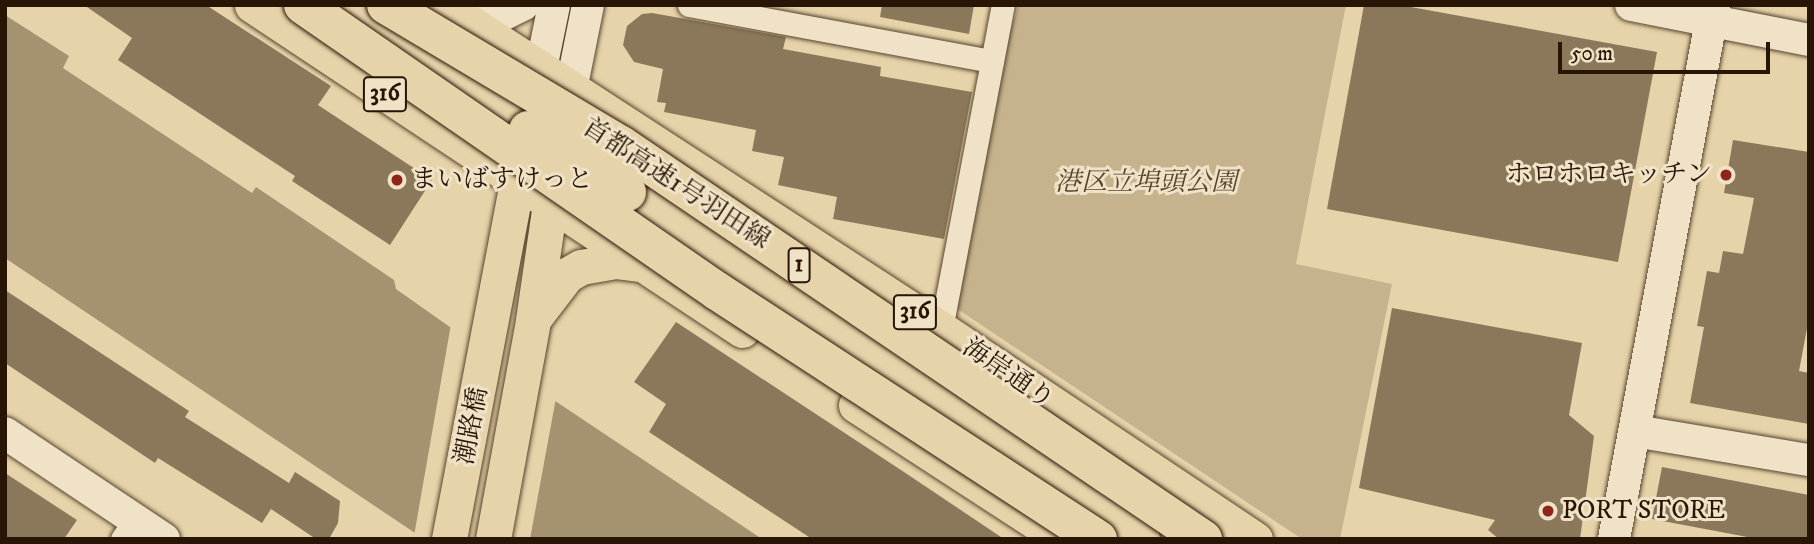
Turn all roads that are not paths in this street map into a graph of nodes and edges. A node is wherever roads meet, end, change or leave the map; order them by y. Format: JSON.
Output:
{"nodes":[{"id":1,"x":252,"y":5,"type":"edge"},
{"id":2,"x":303,"y":5,"type":"edge"},
{"id":3,"x":386,"y":5,"type":"edge"},
{"id":4,"x":523,"y":5,"type":"edge"},
{"id":5,"x":554,"y":5,"type":"edge"},
{"id":6,"x":588,"y":5,"type":"edge"},
{"id":7,"x":690,"y":5,"type":"edge"},
{"id":8,"x":1003,"y":5,"type":"edge"},
{"id":9,"x":1631,"y":5,"type":"edge"},
{"id":10,"x":448,"y":9,"type":"edge"},
{"id":11,"x":1712,"y":13,"type":"edge"},
{"id":12,"x":1809,"y":40,"type":"edge"},
{"id":13,"x":992,"y":61,"type":"junction"},
{"id":14,"x":541,"y":70,"type":"junction"},
{"id":15,"x":404,"y":73,"type":"junction"},
{"id":16,"x":571,"y":89,"type":"junction"},
{"id":17,"x":517,"y":184,"type":"junction"},
{"id":18,"x":550,"y":204,"type":"junction"},
{"id":19,"x":641,"y":264,"type":"junction"},
{"id":20,"x":531,"y":328,"type":"junction"},
{"id":21,"x":941,"y":329,"type":"junction"},
{"id":22,"x":1635,"y":430,"type":"junction"},
{"id":23,"x":5,"y":433,"type":"edge"},
{"id":24,"x":1809,"y":460,"type":"edge"},
{"id":25,"x":128,"y":530,"type":"edge"},
{"id":26,"x":1195,"y":534,"type":"edge"},
{"id":27,"x":164,"y":539,"type":"edge"},
{"id":28,"x":449,"y":539,"type":"edge"},
{"id":29,"x":493,"y":539,"type":"edge"},
{"id":30,"x":1062,"y":539,"type":"edge"},
{"id":31,"x":1098,"y":539,"type":"edge"},
{"id":32,"x":1141,"y":539,"type":"edge"},
{"id":33,"x":1255,"y":539,"type":"edge"},
{"id":34,"x":1614,"y":539,"type":"edge"}],
"edges":[{"from":1,"to":17,"type":"main road","number":"316"},
{"from":2,"to":15,"type":"highway","bridge":true},
{"from":3,"to":26,"type":"highway","name":"首都高速1号羽田線","number":"1","bridge":true},
{"from":4,"to":10,"type":"street"},
{"from":5,"to":14,"type":"street"},
{"from":6,"to":16,"type":"street"},
{"from":7,"to":13,"type":"street"},
{"from":8,"to":13,"type":"street"},
{"from":9,"to":11,"type":"street"},
{"from":10,"to":14,"type":"main road","name":"海岸通り","number":"316"},
{"from":11,"to":12,"type":"street"},
{"from":11,"to":22,"type":"street"},
{"from":13,"to":21,"type":"street"},
{"from":14,"to":16,"type":"main road","name":"海岸通り","number":"316"},
{"from":14,"to":17,"type":"street"},
{"from":15,"to":31,"type":"highway","bridge":true},
{"from":15,"to":32,"type":"highway","bridge":true},
{"from":16,"to":18,"type":"street"},
{"from":16,"to":21,"type":"main road","name":"海岸通り","number":"316"},
{"from":17,"to":18,"type":"main road","number":"316"},
{"from":17,"to":28,"type":"main road","name":"潮路橋"},
{"from":18,"to":19,"type":"main road","number":"316"},
{"from":18,"to":20,"type":"main road","name":"潮路橋"},
{"from":19,"to":20,"type":"main road"},
{"from":19,"to":30,"type":"main road","number":"316"},
{"from":20,"to":29,"type":"main road","name":"潮路橋"},
{"from":21,"to":33,"type":"main road","name":"海岸通り","number":"316"},
{"from":22,"to":24,"type":"street"},
{"from":22,"to":34,"type":"street"},
{"from":23,"to":25,"type":"street"},
{"from":25,"to":27,"type":"street"}]}
